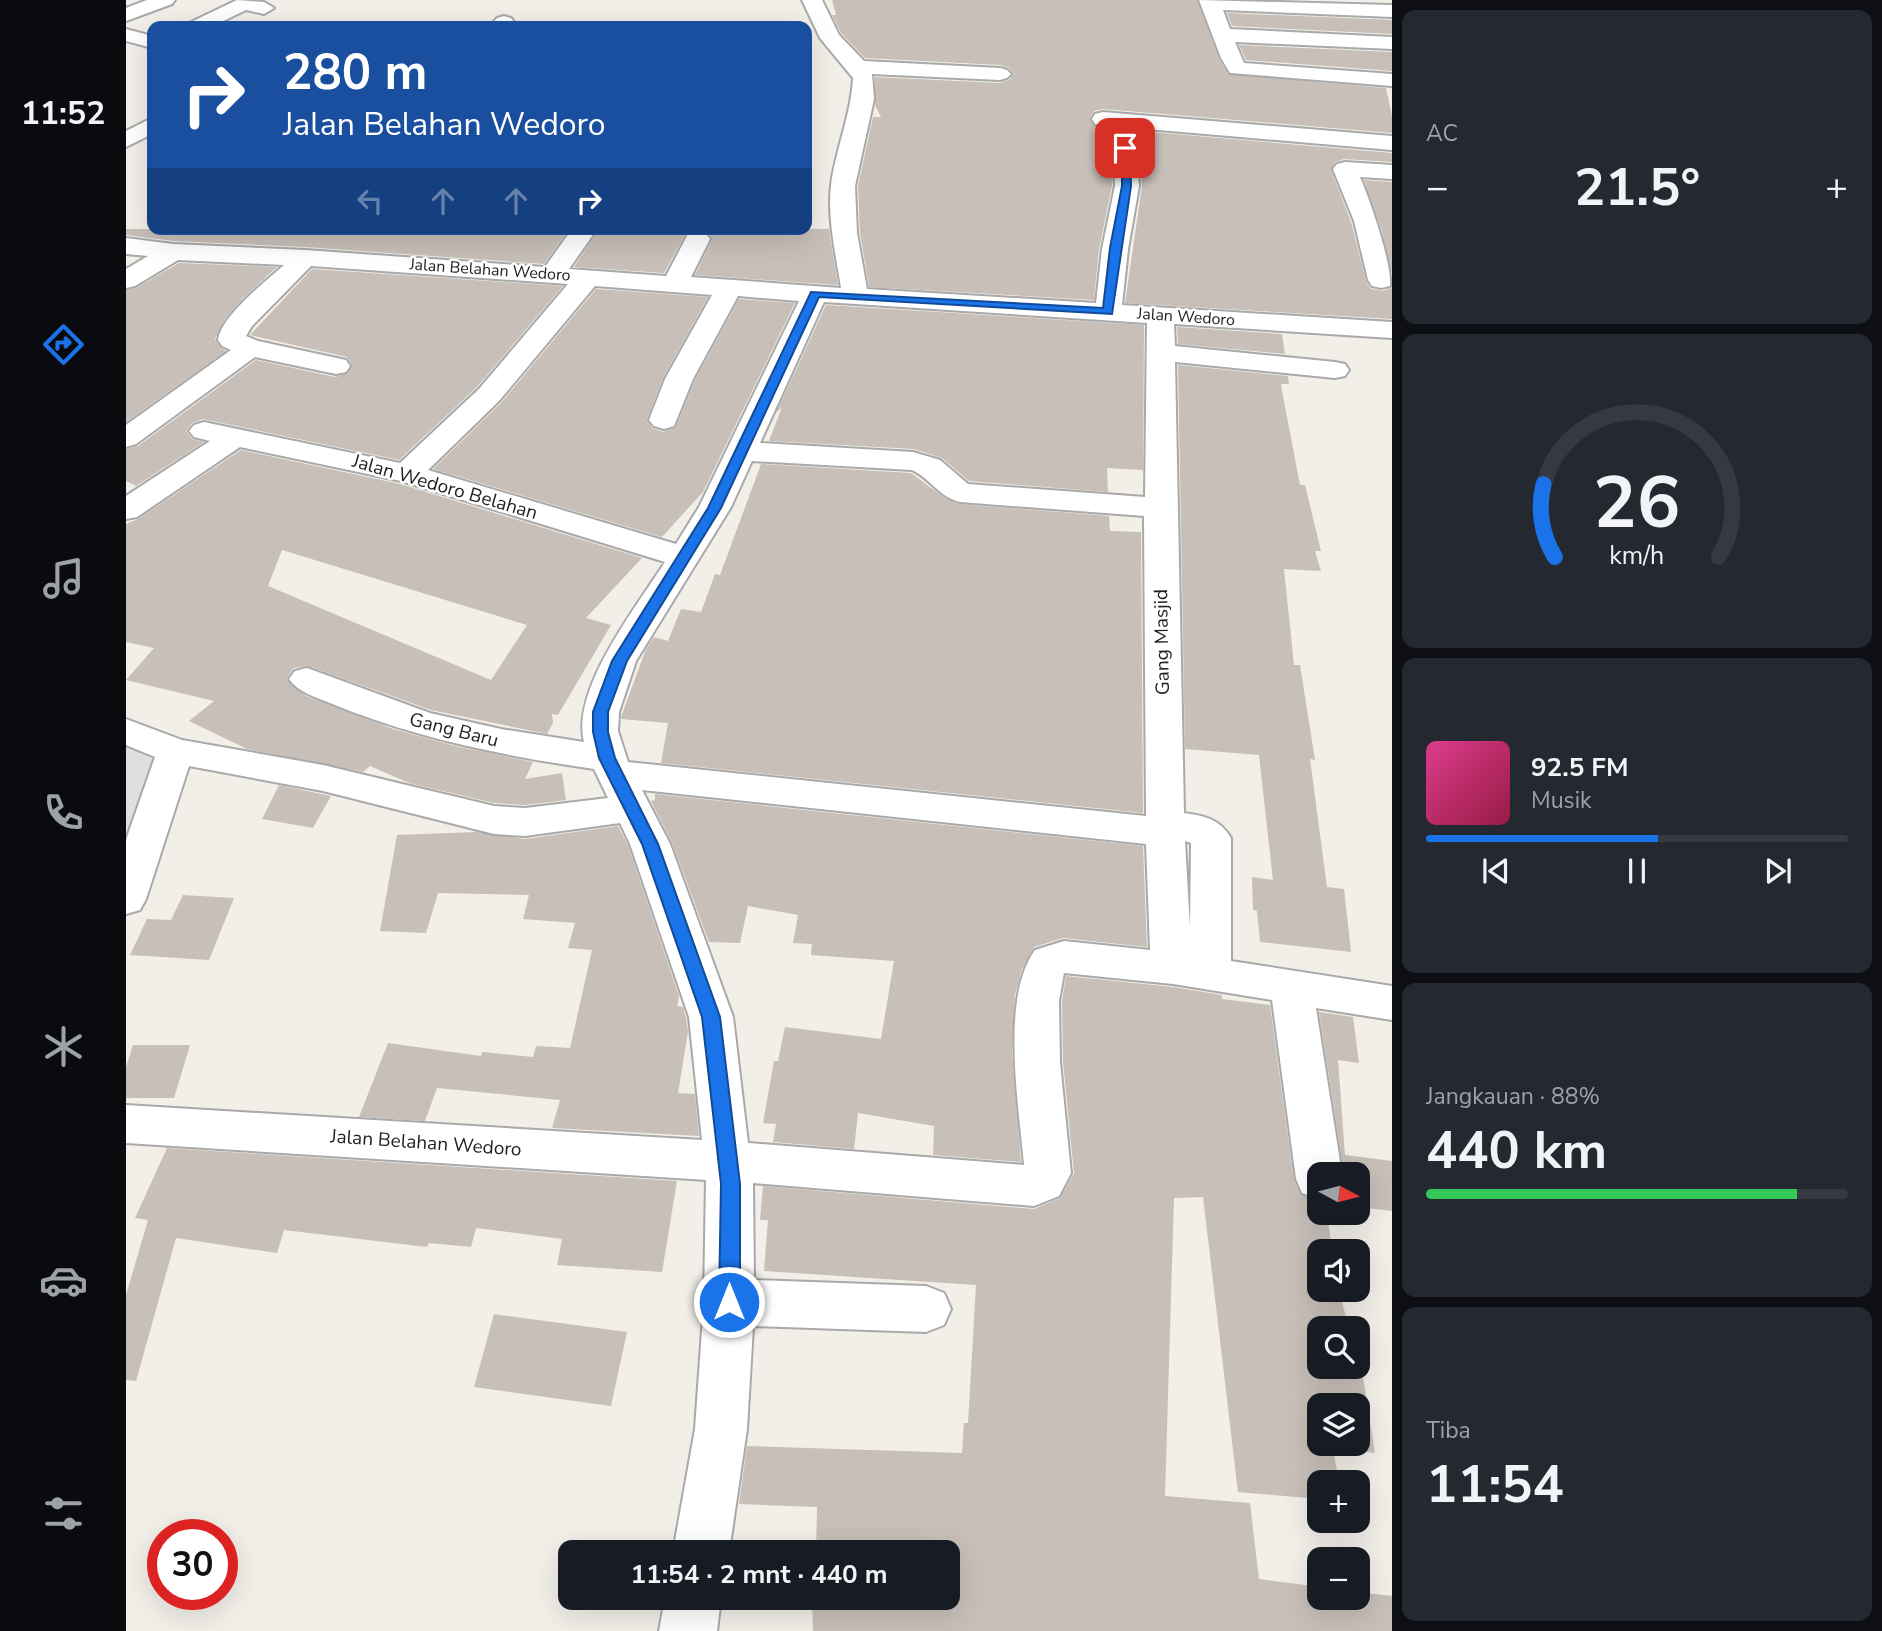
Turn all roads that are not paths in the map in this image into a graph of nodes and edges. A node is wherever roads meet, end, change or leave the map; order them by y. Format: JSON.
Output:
{"nodes":[{"id":1,"x":165,"y":0,"type":"edge"},
{"id":2,"x":812,"y":0,"type":"edge"},
{"id":3,"x":1209,"y":2,"type":"edge"},
{"id":4,"x":245,"y":4,"type":"edge"},
{"id":5,"x":1307,"y":4,"type":"edge"},
{"id":6,"x":1392,"y":10,"type":"edge"},
{"id":7,"x":126,"y":15,"type":"edge"},
{"id":8,"x":209,"y":21,"type":"edge"},
{"id":9,"x":126,"y":35,"type":"edge"},
{"id":10,"x":1224,"y":35,"type":"junction"},
{"id":11,"x":830,"y":38,"type":"junction"},
{"id":12,"x":812,"y":40,"type":"edge"},
{"id":13,"x":147,"y":41,"type":"edge"},
{"id":14,"x":1392,"y":43,"type":"edge"},
{"id":15,"x":858,"y":67,"type":"junction"},
{"id":16,"x":1000,"y":74,"type":"dead end"},
{"id":17,"x":1392,"y":80,"type":"edge"},
{"id":18,"x":147,"y":128,"type":"edge"},
{"id":19,"x":126,"y":140,"type":"edge"},
{"id":20,"x":1392,"y":143,"type":"edge"},
{"id":21,"x":1392,"y":172,"type":"edge"},
{"id":22,"x":581,"y":235,"type":"edge"},
{"id":23,"x":697,"y":239,"type":"dead end"},
{"id":24,"x":126,"y":246,"type":"edge"},
{"id":25,"x":306,"y":247,"type":"junction"},
{"id":26,"x":173,"y":251,"type":"junction"},
{"id":27,"x":552,"y":275,"type":"junction"},
{"id":28,"x":589,"y":277,"type":"junction"},
{"id":29,"x":126,"y":280,"type":"edge"},
{"id":30,"x":1381,"y":280,"type":"dead end"},
{"id":31,"x":675,"y":283,"type":"junction"},
{"id":32,"x":728,"y":287,"type":"junction"},
{"id":33,"x":815,"y":294,"type":"junction"},
{"id":34,"x":855,"y":296,"type":"junction"},
{"id":35,"x":1108,"y":312,"type":"junction"},
{"id":36,"x":1161,"y":315,"type":"junction"},
{"id":37,"x":1392,"y":330,"type":"edge"},
{"id":38,"x":250,"y":348,"type":"junction"},
{"id":39,"x":1163,"y":353,"type":"junction"},
{"id":40,"x":336,"y":366,"type":"dead end"},
{"id":41,"x":1335,"y":370,"type":"dead end"},
{"id":42,"x":664,"y":420,"type":"dead end"},
{"id":43,"x":204,"y":431,"type":"dead end"},
{"id":44,"x":236,"y":437,"type":"junction"},
{"id":45,"x":126,"y":438,"type":"edge"},
{"id":46,"x":743,"y":451,"type":"junction"},
{"id":47,"x":407,"y":472,"type":"junction"},
{"id":48,"x":1160,"y":508,"type":"junction"},
{"id":49,"x":126,"y":510,"type":"edge"},
{"id":50,"x":683,"y":557,"type":"junction"},
{"id":51,"x":307,"y":679,"type":"dead end"},
{"id":52,"x":126,"y":731,"type":"edge"},
{"id":53,"x":175,"y":751,"type":"junction"},
{"id":54,"x":618,"y":780,"type":"junction"},
{"id":55,"x":1165,"y":828,"type":"junction"},
{"id":56,"x":126,"y":899,"type":"edge"},
{"id":57,"x":1191,"y":972,"type":"junction"},
{"id":58,"x":1292,"y":989,"type":"junction"},
{"id":59,"x":1392,"y":1003,"type":"edge"},
{"id":60,"x":126,"y":1124,"type":"edge"},
{"id":61,"x":727,"y":1161,"type":"junction"},
{"id":62,"x":1317,"y":1162,"type":"edge"},
{"id":63,"x":729,"y":1302,"type":"junction"},
{"id":64,"x":926,"y":1309,"type":"dead end"},
{"id":65,"x":703,"y":1540,"type":"edge"},
{"id":66,"x":691,"y":1610,"type":"edge"},
{"id":67,"x":688,"y":1631,"type":"edge"}],
"edges":[{"from":1,"to":7,"type":"street"},
{"from":2,"to":11,"type":"street"},
{"from":3,"to":5,"type":"street"},
{"from":3,"to":10,"type":"street"},
{"from":4,"to":8,"type":"street"},
{"from":5,"to":6,"type":"street"},
{"from":9,"to":13,"type":"street"},
{"from":10,"to":14,"type":"street"},
{"from":10,"to":17,"type":"street"},
{"from":11,"to":12,"type":"street"},
{"from":11,"to":15,"type":"street"},
{"from":15,"to":16,"type":"street"},
{"from":15,"to":34,"type":"street"},
{"from":18,"to":19,"type":"street"},
{"from":20,"to":35,"type":"street"},
{"from":21,"to":30,"type":"street"},
{"from":22,"to":27,"type":"street"},
{"from":23,"to":31,"type":"street"},
{"from":24,"to":26,"type":"street","name":"Jalan Belahan Wedoro"},
{"from":25,"to":26,"type":"street","name":"Jalan Belahan Wedoro"},
{"from":25,"to":27,"type":"street","name":"Jalan Belahan Wedoro"},
{"from":25,"to":38,"type":"street"},
{"from":26,"to":29,"type":"street"},
{"from":27,"to":28,"type":"street","name":"Jalan Belahan Wedoro"},
{"from":28,"to":31,"type":"street","name":"Jalan Belahan Wedoro"},
{"from":28,"to":47,"type":"street"},
{"from":31,"to":32,"type":"street","name":"Jalan Belahan Wedoro"},
{"from":32,"to":33,"type":"street","name":"Jalan Belahan Wedoro"},
{"from":32,"to":42,"type":"street"},
{"from":33,"to":34,"type":"street","name":"Jalan Belahan Wedoro"},
{"from":33,"to":46,"type":"street"},
{"from":34,"to":35,"type":"street","name":"Jalan Wedoro"},
{"from":35,"to":36,"type":"street","name":"Jalan Wedoro"},
{"from":36,"to":37,"type":"street","name":"Jalan Wedoro"},
{"from":36,"to":39,"type":"street","name":"Gang Masjid"},
{"from":38,"to":40,"type":"street"},
{"from":38,"to":45,"type":"street"},
{"from":39,"to":41,"type":"street"},
{"from":39,"to":48,"type":"street","name":"Gang Masjid"},
{"from":43,"to":44,"type":"street","name":"Jalan Wedoro Belahan"},
{"from":44,"to":47,"type":"street","name":"Jalan Wedoro Belahan"},
{"from":44,"to":49,"type":"street"},
{"from":46,"to":48,"type":"street"},
{"from":46,"to":50,"type":"street"},
{"from":47,"to":50,"type":"street","name":"Jalan Wedoro Belahan"},
{"from":48,"to":55,"type":"street","name":"Gang Masjid"},
{"from":50,"to":54,"type":"street"},
{"from":51,"to":54,"type":"street","name":"Gang Baru"},
{"from":52,"to":53,"type":"street"},
{"from":53,"to":54,"type":"street"},
{"from":53,"to":56,"type":"street"},
{"from":54,"to":55,"type":"street"},
{"from":54,"to":61,"type":"street"},
{"from":55,"to":57,"type":"street"},
{"from":57,"to":58,"type":"street"},
{"from":57,"to":61,"type":"street","name":"Jalan Belahan Wedoro"},
{"from":58,"to":59,"type":"street"},
{"from":58,"to":62,"type":"street"},
{"from":60,"to":61,"type":"street","name":"Jalan Belahan Wedoro"},
{"from":61,"to":63,"type":"street"},
{"from":63,"to":64,"type":"street"},
{"from":63,"to":65,"type":"street"},
{"from":66,"to":67,"type":"street"}]}
